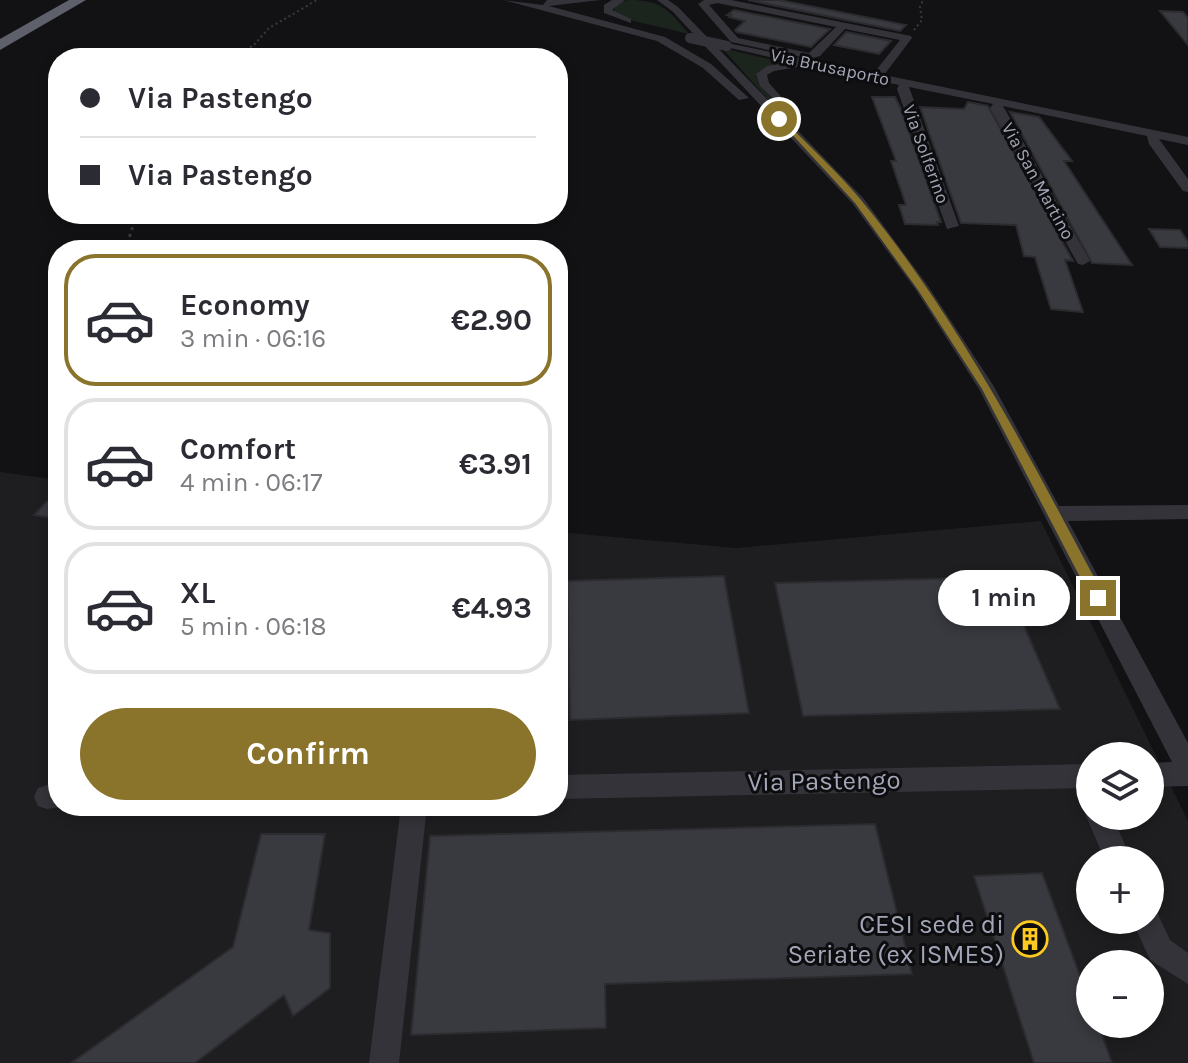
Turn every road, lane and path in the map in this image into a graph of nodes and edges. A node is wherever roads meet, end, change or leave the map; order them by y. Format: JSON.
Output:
{"nodes":[{"id":1,"x":79,"y":0,"type":"edge"},
{"id":2,"x":87,"y":0,"type":"edge"},
{"id":3,"x":317,"y":0,"type":"edge"},
{"id":4,"x":508,"y":0,"type":"edge"},
{"id":5,"x":524,"y":0,"type":"edge"},
{"id":6,"x":595,"y":0,"type":"edge"},
{"id":7,"x":620,"y":0,"type":"edge"},
{"id":8,"x":662,"y":0,"type":"edge"},
{"id":9,"x":712,"y":0,"type":"edge"},
{"id":10,"x":923,"y":0,"type":"edge"},
{"id":11,"x":59,"y":3,"type":"edge"},
{"id":12,"x":539,"y":7,"type":"junction"},
{"id":13,"x":843,"y":26,"type":"junction"},
{"id":14,"x":2,"y":37,"type":"edge"},
{"id":15,"x":686,"y":37,"type":"junction"},
{"id":16,"x":907,"y":38,"type":"junction"},
{"id":17,"x":249,"y":48,"type":"edge"},
{"id":18,"x":871,"y":75,"type":"junction"},
{"id":19,"x":905,"y":82,"type":"junction"},
{"id":20,"x":1001,"y":102,"type":"junction"},
{"id":21,"x":1152,"y":134,"type":"junction"},
{"id":22,"x":1188,"y":141,"type":"edge"},
{"id":23,"x":820,"y":163,"type":"junction"},
{"id":24,"x":1188,"y":188,"type":"edge"},
{"id":25,"x":952,"y":226,"type":"dead end"},
{"id":26,"x":1083,"y":261,"type":"dead end"},
{"id":27,"x":1188,"y":512,"type":"edge"},
{"id":28,"x":1054,"y":514,"type":"junction"},
{"id":29,"x":1188,"y":767,"type":"edge"},
{"id":30,"x":1188,"y":774,"type":"edge"},
{"id":31,"x":1164,"y":775,"type":"edge"},
{"id":32,"x":1076,"y":783,"type":"edge"},
{"id":33,"x":568,"y":787,"type":"edge"},
{"id":34,"x":413,"y":816,"type":"edge"},
{"id":35,"x":1153,"y":934,"type":"edge"},
{"id":36,"x":1188,"y":970,"type":"edge"},
{"id":37,"x":384,"y":1063,"type":"edge"}],
"edges":[{"from":1,"to":11,"type":"highway"},
{"from":2,"to":11,"type":"highway"},
{"from":3,"to":17,"type":"path"},
{"from":4,"to":12,"type":"street","name":"Via Brusaporto"},
{"from":5,"to":6,"type":"street"},
{"from":7,"to":15,"type":"street"},
{"from":8,"to":23,"type":"street"},
{"from":9,"to":13,"type":"street"},
{"from":9,"to":13,"type":"street"},
{"from":10,"to":16,"type":"path"},
{"from":11,"to":14,"type":"highway"},
{"from":12,"to":15,"type":"street","name":"Via Brusaporto"},
{"from":12,"to":23,"type":"street"},
{"from":13,"to":16,"type":"street"},
{"from":15,"to":18,"type":"street","name":"Via Brusaporto","bridge":true},
{"from":16,"to":18,"type":"street"},
{"from":18,"to":19,"type":"street","name":"Via Brusaporto"},
{"from":18,"to":23,"type":"street"},
{"from":19,"to":20,"type":"street","name":"Via Brusaporto"},
{"from":19,"to":25,"type":"street","name":"Via Solferino"},
{"from":20,"to":21,"type":"street","name":"Via Brusaporto"},
{"from":20,"to":26,"type":"street","name":"Via San Martino"},
{"from":21,"to":22,"type":"street","name":"Via Brusaporto"},
{"from":21,"to":24,"type":"street"},
{"from":23,"to":28,"type":"street"},
{"from":27,"to":28,"type":"street"},
{"from":28,"to":29,"type":"street"},
{"from":30,"to":31,"type":"street"},
{"from":32,"to":33,"type":"street","name":"Via Pastengo"},
{"from":34,"to":37,"type":"street"},
{"from":35,"to":36,"type":"street"}]}
